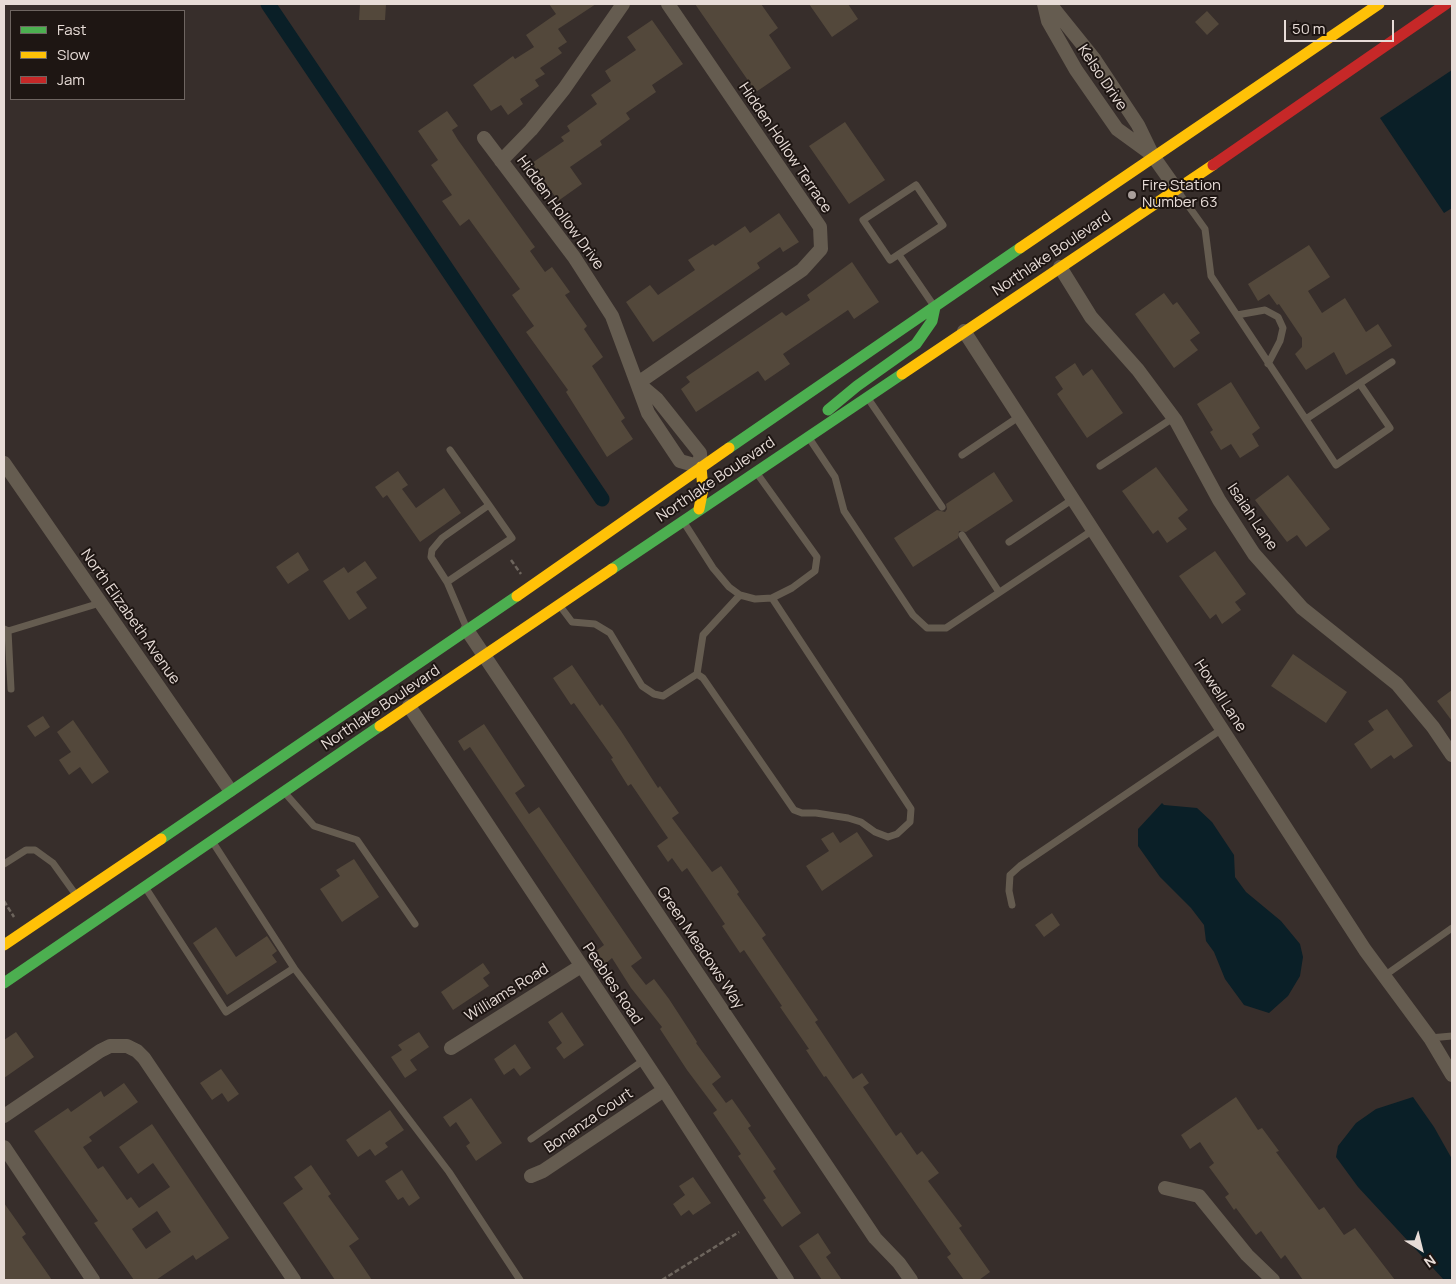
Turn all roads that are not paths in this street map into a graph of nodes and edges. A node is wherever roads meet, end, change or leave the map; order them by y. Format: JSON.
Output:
{"nodes":[{"id":1,"x":623,"y":4,"type":"edge"},
{"id":2,"x":668,"y":4,"type":"edge"},
{"id":3,"x":1044,"y":4,"type":"edge"},
{"id":4,"x":1050,"y":4,"type":"edge"},
{"id":5,"x":1379,"y":4,"type":"edge"},
{"id":6,"x":1446,"y":4,"type":"edge"},
{"id":7,"x":484,"y":138,"type":"dead end"},
{"id":8,"x":1153,"y":156,"type":"junction"},
{"id":9,"x":501,"y":161,"type":"junction"},
{"id":10,"x":1177,"y":190,"type":"junction"},
{"id":11,"x":899,"y":254,"type":"junction"},
{"id":12,"x":1060,"y":267,"type":"junction"},
{"id":13,"x":935,"y":307,"type":"junction"},
{"id":14,"x":1237,"y":315,"type":"junction"},
{"id":15,"x":964,"y":331,"type":"junction"},
{"id":16,"x":1392,"y":362,"type":"dead end"},
{"id":17,"x":1268,"y":364,"type":"junction"},
{"id":18,"x":638,"y":384,"type":"junction"},
{"id":19,"x":1360,"y":384,"type":"junction"},
{"id":20,"x":866,"y":397,"type":"junction"},
{"id":21,"x":1020,"y":416,"type":"junction"},
{"id":22,"x":1173,"y":418,"type":"junction"},
{"id":23,"x":1306,"y":419,"type":"junction"},
{"id":24,"x":810,"y":435,"type":"junction"},
{"id":25,"x":450,"y":450,"type":"dead end"},
{"id":26,"x":962,"y":455,"type":"dead end"},
{"id":27,"x":4,"y":463,"type":"edge"},
{"id":28,"x":1100,"y":466,"type":"dead end"},
{"id":29,"x":700,"y":467,"type":"junction"},
{"id":30,"x":756,"y":471,"type":"junction"},
{"id":31,"x":1073,"y":499,"type":"junction"},
{"id":32,"x":489,"y":505,"type":"junction"},
{"id":33,"x":942,"y":507,"type":"dead end"},
{"id":34,"x":699,"y":509,"type":"junction"},
{"id":35,"x":682,"y":521,"type":"junction"},
{"id":36,"x":1094,"y":530,"type":"junction"},
{"id":37,"x":962,"y":535,"type":"dead end"},
{"id":38,"x":1009,"y":542,"type":"dead end"},
{"id":39,"x":447,"y":582,"type":"junction"},
{"id":40,"x":999,"y":592,"type":"junction"},
{"id":41,"x":740,"y":595,"type":"junction"},
{"id":42,"x":772,"y":598,"type":"junction"},
{"id":43,"x":100,"y":603,"type":"junction"},
{"id":44,"x":560,"y":606,"type":"junction"},
{"id":45,"x":467,"y":630,"type":"junction"},
{"id":46,"x":5,"y":631,"type":"edge"},
{"id":47,"x":485,"y":657,"type":"junction"},
{"id":48,"x":697,"y":674,"type":"junction"},
{"id":49,"x":11,"y":689,"type":"dead end"},
{"id":50,"x":409,"y":706,"type":"junction"},
{"id":51,"x":1222,"y":729,"type":"junction"},
{"id":52,"x":1452,"y":755,"type":"edge"},
{"id":53,"x":230,"y":790,"type":"junction"},
{"id":54,"x":284,"y":792,"type":"junction"},
{"id":55,"x":212,"y":841,"type":"junction"},
{"id":56,"x":4,"y":864,"type":"edge"},
{"id":57,"x":145,"y":887,"type":"junction"},
{"id":58,"x":76,"y":896,"type":"junction"},
{"id":59,"x":1012,"y":904,"type":"dead end"},
{"id":60,"x":416,"y":924,"type":"dead end"},
{"id":61,"x":1452,"y":928,"type":"edge"},
{"id":62,"x":4,"y":945,"type":"edge"},
{"id":63,"x":581,"y":966,"type":"junction"},
{"id":64,"x":294,"y":968,"type":"junction"},
{"id":65,"x":1384,"y":976,"type":"junction"},
{"id":66,"x":4,"y":983,"type":"edge"},
{"id":67,"x":1452,"y":1036,"type":"edge"},
{"id":68,"x":1430,"y":1038,"type":"junction"},
{"id":69,"x":451,"y":1048,"type":"dead end"},
{"id":70,"x":644,"y":1060,"type":"junction"},
{"id":71,"x":1451,"y":1066,"type":"edge"},
{"id":72,"x":664,"y":1090,"type":"junction"},
{"id":73,"x":4,"y":1116,"type":"edge"},
{"id":74,"x":531,"y":1139,"type":"dead end"},
{"id":75,"x":4,"y":1147,"type":"edge"},
{"id":76,"x":531,"y":1176,"type":"dead end"},
{"id":77,"x":1164,"y":1188,"type":"dead end"},
{"id":78,"x":93,"y":1280,"type":"edge"},
{"id":79,"x":294,"y":1280,"type":"edge"},
{"id":80,"x":520,"y":1280,"type":"edge"},
{"id":81,"x":787,"y":1280,"type":"edge"},
{"id":82,"x":911,"y":1280,"type":"edge"},
{"id":83,"x":1273,"y":1280,"type":"edge"}],
"edges":[{"from":1,"to":9,"type":"street","name":"Hidden Hollow Drive"},
{"from":2,"to":18,"type":"street","name":"Hidden Hollow Terrace"},
{"from":3,"to":8,"type":"street","name":"Kelso Drive"},
{"from":4,"to":8,"type":"street","name":"Kelso Drive"},
{"from":5,"to":8,"type":"main road","name":"Northlake Boulevard"},
{"from":6,"to":10,"type":"main road","name":"Northlake Boulevard"},
{"from":7,"to":9,"type":"street"},
{"from":8,"to":10,"type":"street","name":"Kelso Drive"},
{"from":8,"to":13,"type":"main road","name":"Northlake Boulevard"},
{"from":9,"to":18,"type":"street","name":"Hidden Hollow Drive"},
{"from":10,"to":12,"type":"main road","name":"Northlake Boulevard"},
{"from":10,"to":14,"type":"lane"},
{"from":11,"to":11,"type":"lane"},
{"from":11,"to":13,"type":"lane"},
{"from":12,"to":15,"type":"main road","name":"Northlake Boulevard"},
{"from":12,"to":22,"type":"street","name":"Isaiah Lane"},
{"from":13,"to":24,"type":"main road"},
{"from":13,"to":29,"type":"main road","name":"Northlake Boulevard"},
{"from":14,"to":17,"type":"lane"},
{"from":14,"to":17,"type":"lane"},
{"from":15,"to":20,"type":"main road","name":"Northlake Boulevard"},
{"from":15,"to":21,"type":"street","name":"Howell Lane"},
{"from":16,"to":19,"type":"lane"},
{"from":17,"to":23,"type":"lane"},
{"from":18,"to":29,"type":"street"},
{"from":18,"to":29,"type":"street","name":"Hidden Hollow Drive"},
{"from":19,"to":23,"type":"lane"},
{"from":19,"to":23,"type":"lane"},
{"from":20,"to":24,"type":"main road","name":"Northlake Boulevard"},
{"from":20,"to":33,"type":"lane"},
{"from":21,"to":26,"type":"lane"},
{"from":21,"to":31,"type":"street","name":"Howell Lane"},
{"from":22,"to":28,"type":"lane"},
{"from":22,"to":52,"type":"street","name":"Isaiah Lane"},
{"from":24,"to":30,"type":"main road","name":"Northlake Boulevard"},
{"from":24,"to":40,"type":"lane"},
{"from":25,"to":32,"type":"lane"},
{"from":27,"to":43,"type":"street","name":"North Elizabeth Avenue"},
{"from":29,"to":34,"type":"main road"},
{"from":29,"to":45,"type":"main road","name":"Northlake Boulevard"},
{"from":30,"to":34,"type":"main road","name":"Northlake Boulevard"},
{"from":30,"to":42,"type":"lane"},
{"from":31,"to":36,"type":"street","name":"Howell Lane"},
{"from":31,"to":38,"type":"lane"},
{"from":32,"to":39,"type":"lane"},
{"from":32,"to":39,"type":"lane"},
{"from":34,"to":35,"type":"main road","name":"Northlake Boulevard"},
{"from":35,"to":41,"type":"lane"},
{"from":35,"to":44,"type":"main road","name":"Northlake Boulevard"},
{"from":36,"to":40,"type":"lane"},
{"from":36,"to":51,"type":"street","name":"Howell Lane"},
{"from":37,"to":40,"type":"lane"},
{"from":39,"to":45,"type":"lane"},
{"from":41,"to":42,"type":"lane"},
{"from":41,"to":48,"type":"lane"},
{"from":42,"to":48,"type":"lane"},
{"from":43,"to":46,"type":"lane"},
{"from":43,"to":53,"type":"street","name":"North Elizabeth Avenue"},
{"from":44,"to":47,"type":"main road","name":"Northlake Boulevard"},
{"from":44,"to":48,"type":"lane"},
{"from":45,"to":47,"type":"street","name":"Green Meadows Way"},
{"from":45,"to":53,"type":"main road","name":"Northlake Boulevard"},
{"from":46,"to":49,"type":"lane"},
{"from":47,"to":50,"type":"main road","name":"Northlake Boulevard"},
{"from":47,"to":82,"type":"street","name":"Green Meadows Way"},
{"from":50,"to":54,"type":"main road","name":"Northlake Boulevard"},
{"from":50,"to":63,"type":"street","name":"Peebles Road"},
{"from":51,"to":59,"type":"lane"},
{"from":51,"to":65,"type":"street","name":"Howell Lane"},
{"from":53,"to":58,"type":"main road","name":"Northlake Boulevard"},
{"from":54,"to":55,"type":"main road","name":"Northlake Boulevard"},
{"from":54,"to":60,"type":"lane"},
{"from":55,"to":57,"type":"main road","name":"Northlake Boulevard"},
{"from":55,"to":64,"type":"lane"},
{"from":56,"to":58,"type":"lane"},
{"from":57,"to":64,"type":"lane"},
{"from":57,"to":66,"type":"main road","name":"Northlake Boulevard"},
{"from":58,"to":62,"type":"main road","name":"Northlake Boulevard"},
{"from":61,"to":65,"type":"lane"},
{"from":63,"to":69,"type":"street","name":"Williams Road"},
{"from":63,"to":70,"type":"street","name":"Peebles Road"},
{"from":64,"to":80,"type":"lane"},
{"from":65,"to":68,"type":"street","name":"Howell Lane"},
{"from":67,"to":68,"type":"lane"},
{"from":68,"to":71,"type":"street","name":"Howell Lane"},
{"from":70,"to":72,"type":"street","name":"Peebles Road"},
{"from":70,"to":74,"type":"lane"},
{"from":72,"to":76,"type":"street","name":"Bonanza Court"},
{"from":72,"to":81,"type":"street","name":"Peebles Road"},
{"from":73,"to":79,"type":"street"},
{"from":75,"to":78,"type":"street"},
{"from":77,"to":83,"type":"street"}]}
